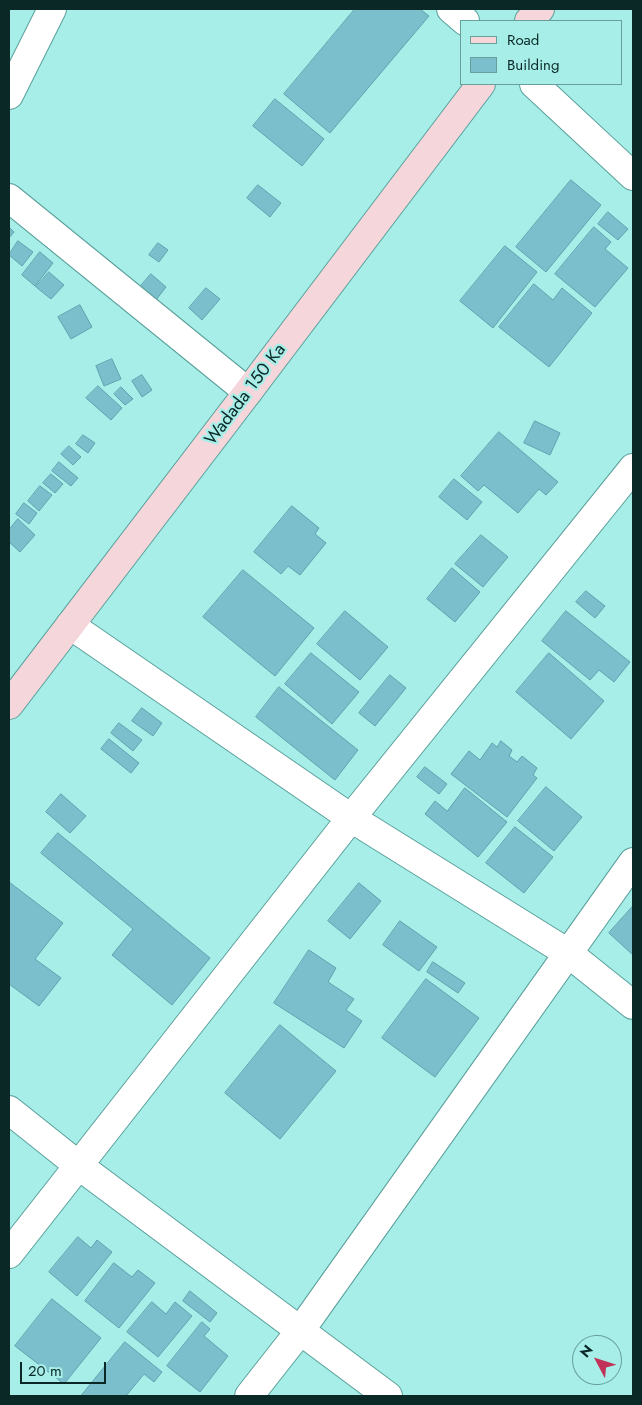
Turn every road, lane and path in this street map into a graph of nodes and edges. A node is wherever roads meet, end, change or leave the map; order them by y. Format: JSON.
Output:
{"nodes":[{"id":1,"x":52,"y":9,"type":"edge"},
{"id":2,"x":451,"y":9,"type":"edge"},
{"id":3,"x":540,"y":9,"type":"edge"},
{"id":4,"x":464,"y":20,"type":"edge"},
{"id":5,"x":530,"y":20,"type":"edge"},
{"id":6,"x":480,"y":85,"type":"edge"},
{"id":7,"x":535,"y":85,"type":"edge"},
{"id":8,"x":9,"y":95,"type":"edge"},
{"id":9,"x":633,"y":176,"type":"edge"},
{"id":10,"x":9,"y":198,"type":"edge"},
{"id":11,"x":248,"y":392,"type":"junction"},
{"id":12,"x":633,"y":468,"type":"edge"},
{"id":13,"x":70,"y":625,"type":"junction"},
{"id":14,"x":9,"y":705,"type":"edge"},
{"id":15,"x":351,"y":818,"type":"junction"},
{"id":16,"x":633,"y":862,"type":"edge"},
{"id":17,"x":568,"y":953,"type":"junction"},
{"id":18,"x":633,"y":1005,"type":"edge"},
{"id":19,"x":9,"y":1110,"type":"edge"},
{"id":20,"x":78,"y":1165,"type":"junction"},
{"id":21,"x":9,"y":1254,"type":"edge"},
{"id":22,"x":300,"y":1331,"type":"junction"},
{"id":23,"x":249,"y":1396,"type":"edge"},
{"id":24,"x":388,"y":1396,"type":"edge"}],
"edges":[{"from":1,"to":8,"type":"street"},
{"from":2,"to":4,"type":"street"},
{"from":3,"to":5,"type":"street"},
{"from":6,"to":11,"type":"street","name":"Wadada 150 Ka"},
{"from":7,"to":9,"type":"street"},
{"from":10,"to":11,"type":"street"},
{"from":11,"to":13,"type":"street","name":"Wadada 150 Ka"},
{"from":12,"to":15,"type":"street"},
{"from":13,"to":14,"type":"street","name":"Wadada 150 Ka"},
{"from":13,"to":15,"type":"street"},
{"from":15,"to":17,"type":"street"},
{"from":15,"to":20,"type":"street"},
{"from":16,"to":17,"type":"street"},
{"from":17,"to":18,"type":"street"},
{"from":17,"to":22,"type":"street"},
{"from":19,"to":20,"type":"street"},
{"from":20,"to":21,"type":"street"},
{"from":20,"to":22,"type":"street"},
{"from":22,"to":23,"type":"street"},
{"from":22,"to":24,"type":"street"}]}
